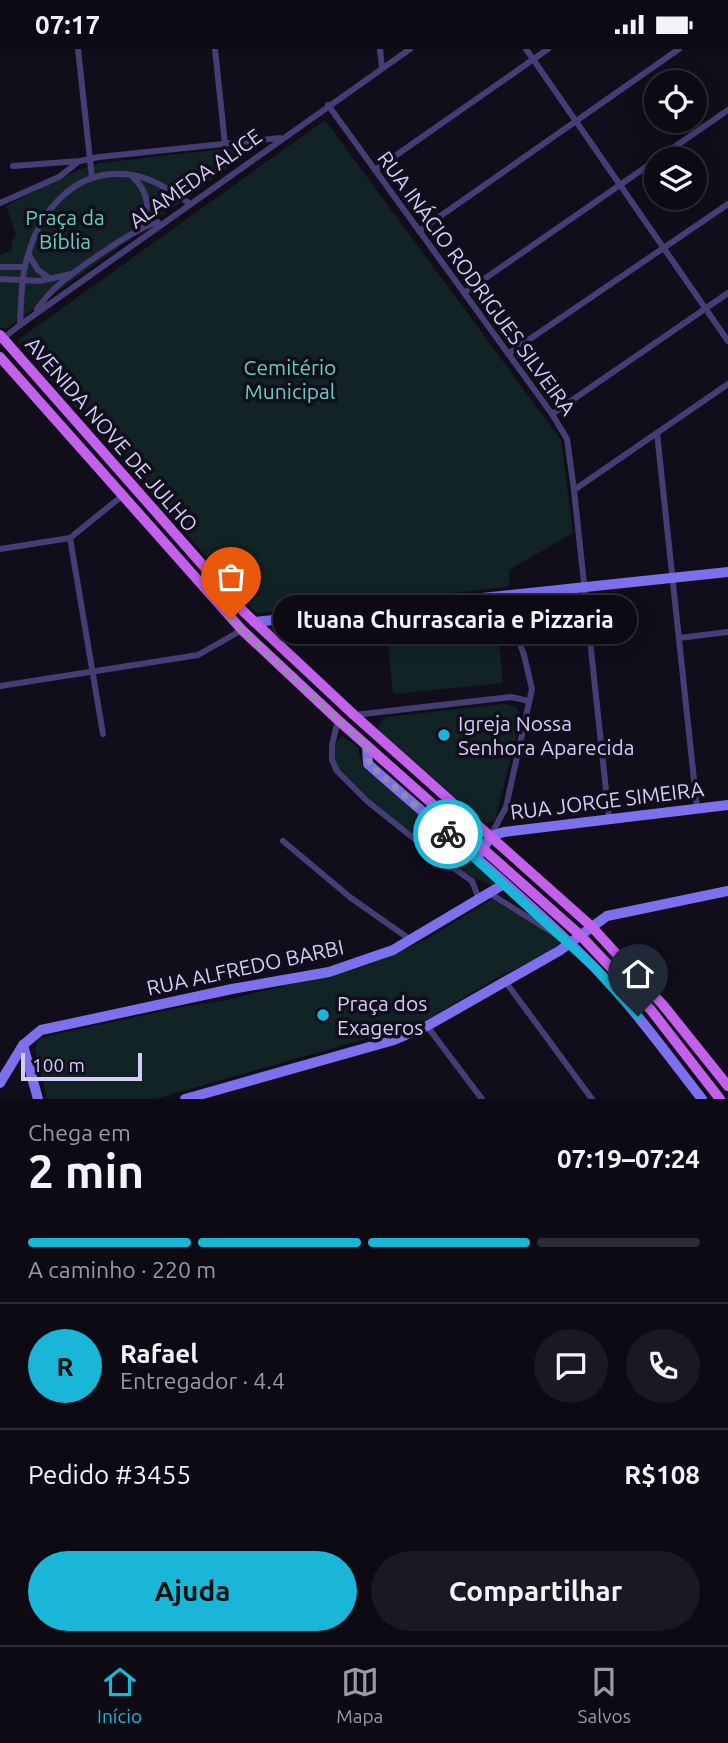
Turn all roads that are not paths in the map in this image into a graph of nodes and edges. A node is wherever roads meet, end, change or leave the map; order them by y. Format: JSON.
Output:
{"nodes":[{"id":1,"x":78,"y":49,"type":"edge"},
{"id":2,"x":215,"y":49,"type":"edge"},
{"id":3,"x":380,"y":49,"type":"edge"},
{"id":4,"x":410,"y":49,"type":"edge"},
{"id":5,"x":526,"y":49,"type":"edge"},
{"id":6,"x":548,"y":49,"type":"edge"},
{"id":7,"x":679,"y":49,"type":"edge"},
{"id":8,"x":534,"y":59,"type":"junction"},
{"id":9,"x":382,"y":68,"type":"junction"},
{"id":10,"x":328,"y":106,"type":"junction"},
{"id":11,"x":728,"y":110,"type":"edge"},
{"id":12,"x":576,"y":122,"type":"junction"},
{"id":13,"x":282,"y":138,"type":"junction"},
{"id":14,"x":225,"y":144,"type":"junction"},
{"id":15,"x":674,"y":147,"type":"edge"},
{"id":16,"x":90,"y":158,"type":"junction"},
{"id":17,"x":80,"y":161,"type":"junction"},
{"id":18,"x":13,"y":166,"type":"dead end"},
{"id":19,"x":644,"y":168,"type":"edge"},
{"id":20,"x":375,"y":170,"type":"junction"},
{"id":21,"x":131,"y":174,"type":"junction"},
{"id":22,"x":92,"y":179,"type":"junction"},
{"id":23,"x":620,"y":184,"type":"junction"},
{"id":24,"x":0,"y":203,"type":"edge"},
{"id":25,"x":189,"y":203,"type":"junction"},
{"id":26,"x":728,"y":204,"type":"edge"},
{"id":27,"x":163,"y":221,"type":"junction"},
{"id":28,"x":135,"y":231,"type":"junction"},
{"id":29,"x":419,"y":231,"type":"junction"},
{"id":30,"x":664,"y":248,"type":"junction"},
{"id":31,"x":29,"y":253,"type":"junction"},
{"id":32,"x":0,"y":267,"type":"edge"},
{"id":33,"x":25,"y":267,"type":"junction"},
{"id":34,"x":79,"y":271,"type":"junction"},
{"id":35,"x":0,"y":279,"type":"edge"},
{"id":36,"x":50,"y":279,"type":"junction"},
{"id":37,"x":23,"y":281,"type":"junction"},
{"id":38,"x":464,"y":293,"type":"junction"},
{"id":39,"x":728,"y":293,"type":"edge"},
{"id":40,"x":706,"y":308,"type":"junction"},
{"id":41,"x":30,"y":317,"type":"junction"},
{"id":42,"x":20,"y":325,"type":"junction"},
{"id":43,"x":1,"y":338,"type":"edge"},
{"id":44,"x":728,"y":341,"type":"edge"},
{"id":45,"x":508,"y":354,"type":"junction"},
{"id":46,"x":0,"y":357,"type":"edge"},
{"id":47,"x":728,"y":384,"type":"edge"},
{"id":48,"x":552,"y":414,"type":"junction"},
{"id":49,"x":657,"y":433,"type":"junction"},
{"id":50,"x":575,"y":490,"type":"junction"},
{"id":51,"x":122,"y":496,"type":"junction"},
{"id":52,"x":70,"y":538,"type":"junction"},
{"id":53,"x":0,"y":549,"type":"edge"},
{"id":54,"x":728,"y":572,"type":"edge"},
{"id":55,"x":673,"y":578,"type":"junction"},
{"id":56,"x":585,"y":587,"type":"junction"},
{"id":57,"x":503,"y":596,"type":"junction"},
{"id":58,"x":216,"y":601,"type":"junction"},
{"id":59,"x":254,"y":622,"type":"junction"},
{"id":60,"x":242,"y":630,"type":"junction"},
{"id":61,"x":728,"y":632,"type":"edge"},
{"id":62,"x":268,"y":636,"type":"junction"},
{"id":63,"x":679,"y":638,"type":"junction"},
{"id":64,"x":93,"y":671,"type":"junction"},
{"id":65,"x":0,"y":686,"type":"edge"},
{"id":66,"x":529,"y":701,"type":"junction"},
{"id":67,"x":354,"y":715,"type":"junction"},
{"id":68,"x":338,"y":720,"type":"junction"},
{"id":69,"x":103,"y":734,"type":"dead end"},
{"id":70,"x":367,"y":746,"type":"junction"},
{"id":71,"x":728,"y":805,"type":"edge"},
{"id":72,"x":697,"y":808,"type":"junction"},
{"id":73,"x":609,"y":818,"type":"junction"},
{"id":74,"x":491,"y":836,"type":"junction"},
{"id":75,"x":283,"y":841,"type":"dead end"},
{"id":76,"x":483,"y":847,"type":"junction"},
{"id":77,"x":477,"y":860,"type":"junction"},
{"id":78,"x":504,"y":884,"type":"junction"},
{"id":79,"x":728,"y":891,"type":"edge"},
{"id":80,"x":489,"y":893,"type":"junction"},
{"id":81,"x":479,"y":899,"type":"junction"},
{"id":82,"x":591,"y":926,"type":"junction"},
{"id":83,"x":580,"y":935,"type":"junction"},
{"id":84,"x":411,"y":940,"type":"junction"},
{"id":85,"x":569,"y":944,"type":"junction"},
{"id":86,"x":505,"y":981,"type":"junction"},
{"id":87,"x":427,"y":1026,"type":"junction"},
{"id":88,"x":23,"y":1045,"type":"junction"},
{"id":89,"x":0,"y":1083,"type":"edge"},
{"id":90,"x":728,"y":1086,"type":"edge"},
{"id":91,"x":218,"y":1095,"type":"edge"},
{"id":92,"x":38,"y":1099,"type":"edge"},
{"id":93,"x":185,"y":1099,"type":"edge"},
{"id":94,"x":482,"y":1099,"type":"edge"},
{"id":95,"x":592,"y":1099,"type":"edge"},
{"id":96,"x":702,"y":1099,"type":"edge"},
{"id":97,"x":720,"y":1099,"type":"edge"}],
"edges":[{"from":1,"to":16,"type":"street"},
{"from":2,"to":14,"type":"street"},
{"from":3,"to":9,"type":"street"},
{"from":4,"to":9,"type":"street","name":"ALAMEDA ALICE"},
{"from":5,"to":8,"type":"street"},
{"from":6,"to":8,"type":"street"},
{"from":7,"to":12,"type":"street"},
{"from":8,"to":12,"type":"street"},
{"from":8,"to":20,"type":"street"},
{"from":9,"to":10,"type":"street","name":"ALAMEDA ALICE"},
{"from":10,"to":13,"type":"street","name":"ALAMEDA ALICE"},
{"from":10,"to":20,"type":"street","name":"RUA INÁCIO RODRIGUES SILVEIRA"},
{"from":11,"to":15,"type":"street"},
{"from":12,"to":23,"type":"street"},
{"from":12,"to":29,"type":"street"},
{"from":13,"to":14,"type":"street"},
{"from":13,"to":25,"type":"street","name":"ALAMEDA ALICE"},
{"from":14,"to":16,"type":"street"},
{"from":16,"to":17,"type":"street"},
{"from":16,"to":22,"type":"street"},
{"from":17,"to":18,"type":"street"},
{"from":17,"to":24,"type":"street"},
{"from":19,"to":23,"type":"street"},
{"from":20,"to":29,"type":"street","name":"RUA INÁCIO RODRIGUES SILVEIRA"},
{"from":21,"to":22,"type":"street"},
{"from":21,"to":25,"type":"street"},
{"from":21,"to":28,"type":"street"},
{"from":22,"to":31,"type":"street"},
{"from":23,"to":30,"type":"street"},
{"from":23,"to":38,"type":"street"},
{"from":25,"to":27,"type":"street","name":"ALAMEDA ALICE"},
{"from":26,"to":30,"type":"street"},
{"from":27,"to":28,"type":"street"},
{"from":27,"to":41,"type":"street","name":"ALAMEDA ALICE"},
{"from":28,"to":34,"type":"street"},
{"from":29,"to":38,"type":"street","name":"RUA INÁCIO RODRIGUES SILVEIRA"},
{"from":30,"to":40,"type":"street"},
{"from":30,"to":45,"type":"street"},
{"from":31,"to":33,"type":"street"},
{"from":31,"to":36,"type":"street"},
{"from":32,"to":33,"type":"street"},
{"from":33,"to":37,"type":"street"},
{"from":34,"to":36,"type":"street"},
{"from":34,"to":41,"type":"street"},
{"from":35,"to":37,"type":"street"},
{"from":36,"to":37,"type":"street"},
{"from":37,"to":42,"type":"street"},
{"from":38,"to":45,"type":"street","name":"RUA INÁCIO RODRIGUES SILVEIRA"},
{"from":39,"to":40,"type":"street"},
{"from":40,"to":44,"type":"street"},
{"from":40,"to":48,"type":"street"},
{"from":41,"to":42,"type":"street","name":"ALAMEDA ALICE"},
{"from":42,"to":43,"type":"street","name":"ALAMEDA ALICE"},
{"from":43,"to":59,"type":"main road","name":"AVENIDA NOVE DE JULHO"},
{"from":45,"to":48,"type":"street","name":"RUA INÁCIO RODRIGUES SILVEIRA"},
{"from":46,"to":51,"type":"main road","name":"AVENIDA NOVE DE JULHO"},
{"from":47,"to":49,"type":"street"},
{"from":48,"to":50,"type":"street","name":"RUA INÁCIO RODRIGUES SILVEIRA"},
{"from":49,"to":50,"type":"street"},
{"from":49,"to":55,"type":"street"},
{"from":50,"to":56,"type":"street","name":"RUA INÁCIO RODRIGUES SILVEIRA"},
{"from":51,"to":52,"type":"street"},
{"from":51,"to":58,"type":"main road","name":"AVENIDA NOVE DE JULHO"},
{"from":52,"to":53,"type":"street"},
{"from":52,"to":64,"type":"street"},
{"from":54,"to":55,"type":"street"},
{"from":55,"to":56,"type":"street"},
{"from":55,"to":63,"type":"street"},
{"from":56,"to":57,"type":"street"},
{"from":56,"to":73,"type":"street","name":"RUA INÁCIO RODRIGUES SILVEIRA"},
{"from":57,"to":59,"type":"street"},
{"from":57,"to":66,"type":"street"},
{"from":58,"to":59,"type":"main road"},
{"from":58,"to":60,"type":"main road","name":"AVENIDA NOVE DE JULHO"},
{"from":59,"to":62,"type":"main road","name":"AVENIDA NOVE DE JULHO"},
{"from":60,"to":62,"type":"main road"},
{"from":60,"to":64,"type":"street"},
{"from":60,"to":68,"type":"main road","name":"AVENIDA NOVE DE JULHO"},
{"from":61,"to":63,"type":"street"},
{"from":62,"to":67,"type":"main road","name":"AVENIDA NOVE DE JULHO"},
{"from":63,"to":72,"type":"street"},
{"from":64,"to":65,"type":"street"},
{"from":64,"to":69,"type":"street"},
{"from":66,"to":67,"type":"street"},
{"from":66,"to":74,"type":"street"},
{"from":67,"to":74,"type":"main road","name":"AVENIDA NOVE DE JULHO"},
{"from":68,"to":70,"type":"main road","name":"AVENIDA NOVE DE JULHO"},
{"from":68,"to":81,"type":"street"},
{"from":70,"to":76,"type":"main road","name":"AVENIDA NOVE DE JULHO"},
{"from":70,"to":77,"type":"street"},
{"from":71,"to":72,"type":"street","name":"RUA JORGE SIMEIRA"},
{"from":72,"to":73,"type":"street","name":"RUA JORGE SIMEIRA"},
{"from":73,"to":74,"type":"street","name":"RUA JORGE SIMEIRA"},
{"from":74,"to":76,"type":"street"},
{"from":74,"to":82,"type":"main road","name":"AVENIDA NOVE DE JULHO"},
{"from":75,"to":84,"type":"street"},
{"from":76,"to":77,"type":"street"},
{"from":76,"to":83,"type":"main road","name":"AVENIDA NOVE DE JULHO"},
{"from":77,"to":78,"type":"street"},
{"from":78,"to":80,"type":"street","name":"RUA ALFREDO BARBI"},
{"from":78,"to":85,"type":"street"},
{"from":79,"to":82,"type":"street"},
{"from":80,"to":81,"type":"street","name":"RUA ALFREDO BARBI"},
{"from":80,"to":85,"type":"street"},
{"from":81,"to":84,"type":"street","name":"RUA ALFREDO BARBI"},
{"from":82,"to":83,"type":"street"},
{"from":82,"to":90,"type":"main road","name":"AVENIDA NOVE DE JULHO"},
{"from":83,"to":85,"type":"street"},
{"from":83,"to":97,"type":"main road","name":"AVENIDA NOVE DE JULHO"},
{"from":84,"to":88,"type":"street","name":"RUA ALFREDO BARBI"},
{"from":85,"to":86,"type":"street"},
{"from":85,"to":96,"type":"street"},
{"from":86,"to":87,"type":"street"},
{"from":86,"to":95,"type":"street"},
{"from":87,"to":91,"type":"street"},
{"from":87,"to":94,"type":"street"},
{"from":88,"to":89,"type":"street"},
{"from":88,"to":92,"type":"street"},
{"from":91,"to":93,"type":"street"}]}
